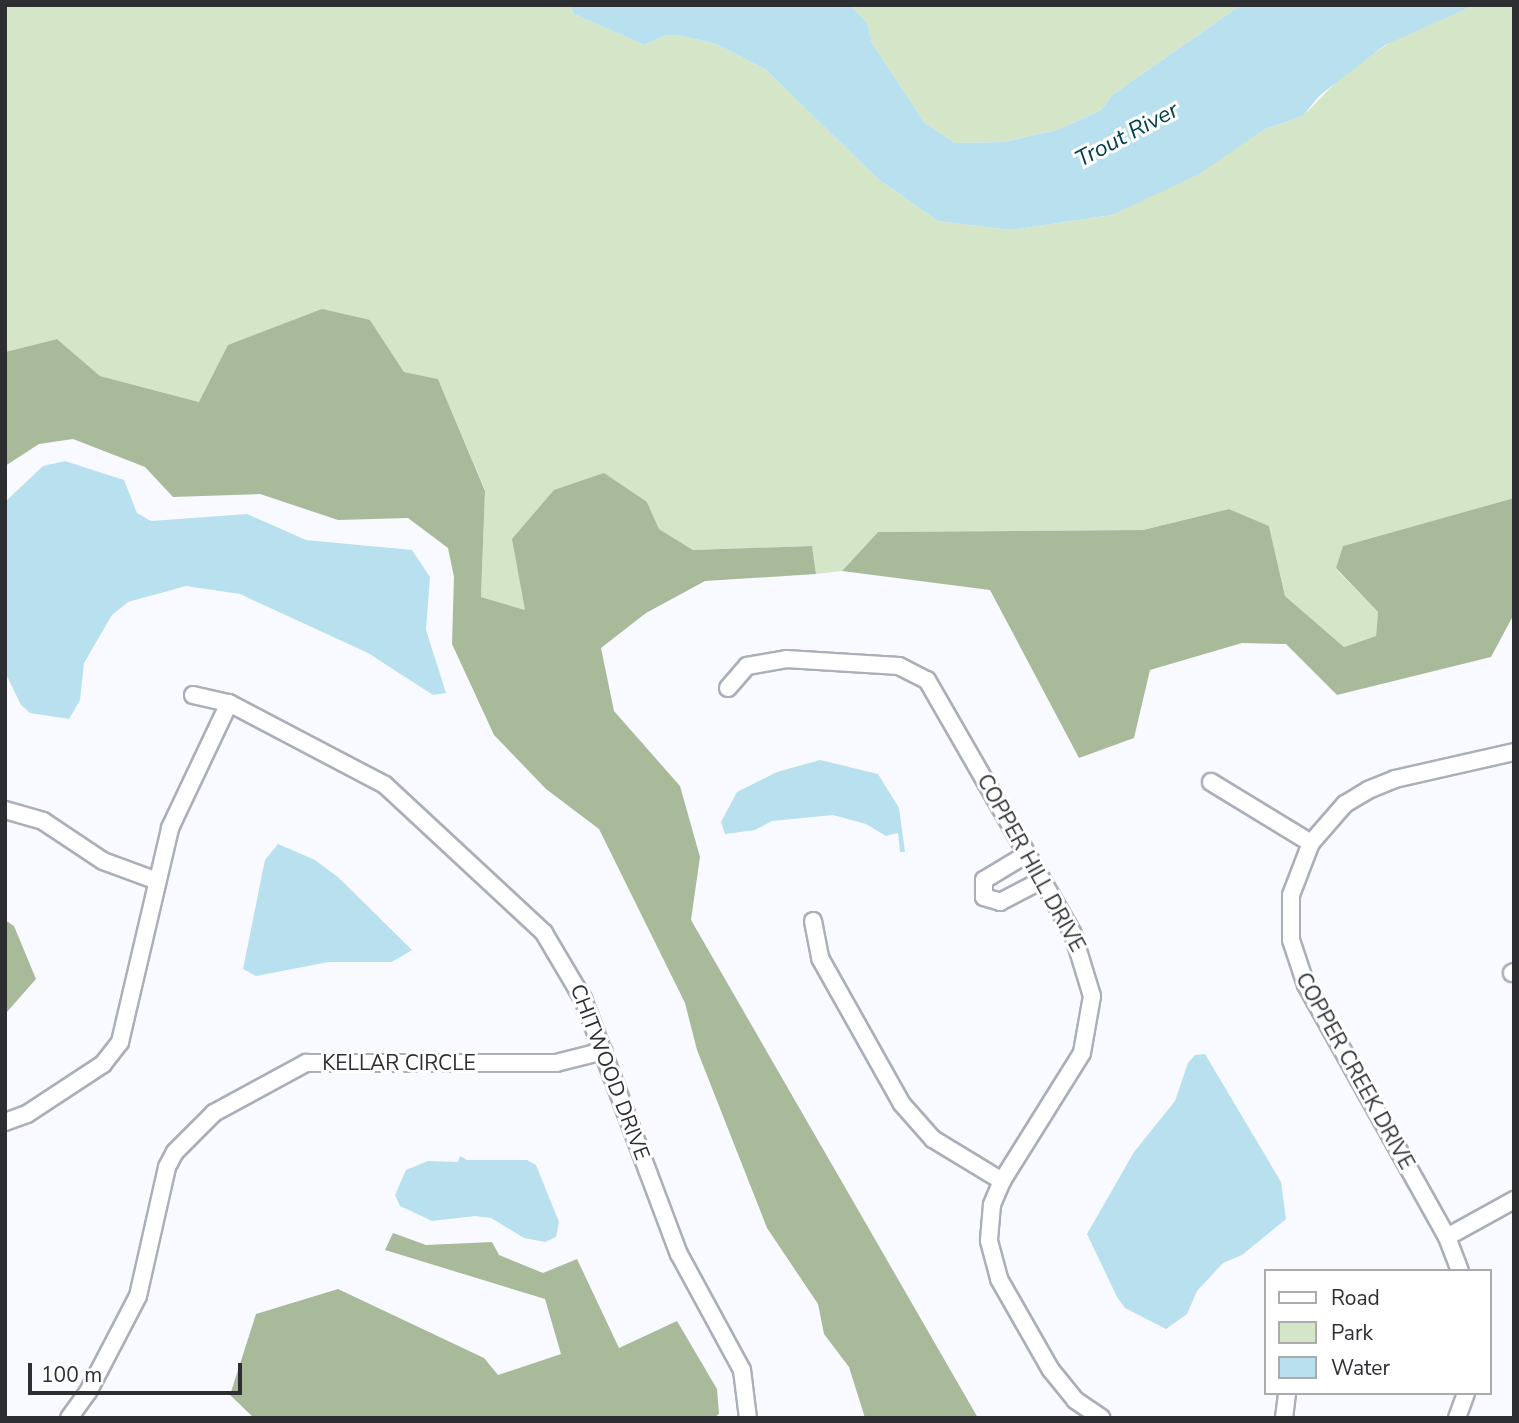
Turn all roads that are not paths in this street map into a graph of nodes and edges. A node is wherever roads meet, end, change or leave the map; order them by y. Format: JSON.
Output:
{"nodes":[{"id":1,"x":728,"y":688,"type":"dead end"},
{"id":2,"x":193,"y":695,"type":"dead end"},
{"id":3,"x":229,"y":703,"type":"junction"},
{"id":4,"x":1514,"y":752,"type":"edge"},
{"id":5,"x":1211,"y":782,"type":"dead end"},
{"id":6,"x":5,"y":810,"type":"edge"},
{"id":7,"x":1311,"y":843,"type":"junction"},
{"id":8,"x":1027,"y":854,"type":"junction"},
{"id":9,"x":155,"y":880,"type":"junction"},
{"id":10,"x":1042,"y":880,"type":"junction"},
{"id":11,"x":813,"y":921,"type":"dead end"},
{"id":12,"x":603,"y":1051,"type":"junction"},
{"id":13,"x":5,"y":1122,"type":"edge"},
{"id":14,"x":1002,"y":1181,"type":"junction"},
{"id":15,"x":1514,"y":1200,"type":"edge"},
{"id":16,"x":1447,"y":1237,"type":"junction"},
{"id":17,"x":1459,"y":1269,"type":"edge"},
{"id":18,"x":1287,"y":1395,"type":"edge"},
{"id":19,"x":1465,"y":1395,"type":"edge"},
{"id":20,"x":69,"y":1418,"type":"edge"},
{"id":21,"x":748,"y":1418,"type":"edge"},
{"id":22,"x":1102,"y":1418,"type":"edge"},
{"id":23,"x":1284,"y":1418,"type":"edge"},
{"id":24,"x":1457,"y":1418,"type":"edge"}],
"edges":[{"from":1,"to":8,"type":"street","name":"COPPER HILL DRIVE"},
{"from":2,"to":3,"type":"street","name":"CHITWOOD DRIVE"},
{"from":3,"to":9,"type":"street"},
{"from":3,"to":12,"type":"street","name":"CHITWOOD DRIVE"},
{"from":4,"to":7,"type":"street","name":"COPPER CREEK DRIVE"},
{"from":5,"to":7,"type":"street"},
{"from":6,"to":9,"type":"street"},
{"from":7,"to":16,"type":"street","name":"COPPER CREEK DRIVE"},
{"from":8,"to":10,"type":"street","name":"COPPER HILL DRIVE"},
{"from":8,"to":10,"type":"street"},
{"from":9,"to":13,"type":"street"},
{"from":10,"to":14,"type":"street","name":"COPPER HILL DRIVE"},
{"from":11,"to":14,"type":"street"},
{"from":12,"to":20,"type":"street","name":"KELLAR CIRCLE"},
{"from":12,"to":21,"type":"street","name":"CHITWOOD DRIVE"},
{"from":14,"to":22,"type":"street","name":"COPPER HILL DRIVE"},
{"from":15,"to":16,"type":"street"},
{"from":16,"to":17,"type":"street","name":"COPPER CREEK DRIVE"},
{"from":18,"to":23,"type":"street"},
{"from":19,"to":24,"type":"street"}]}
